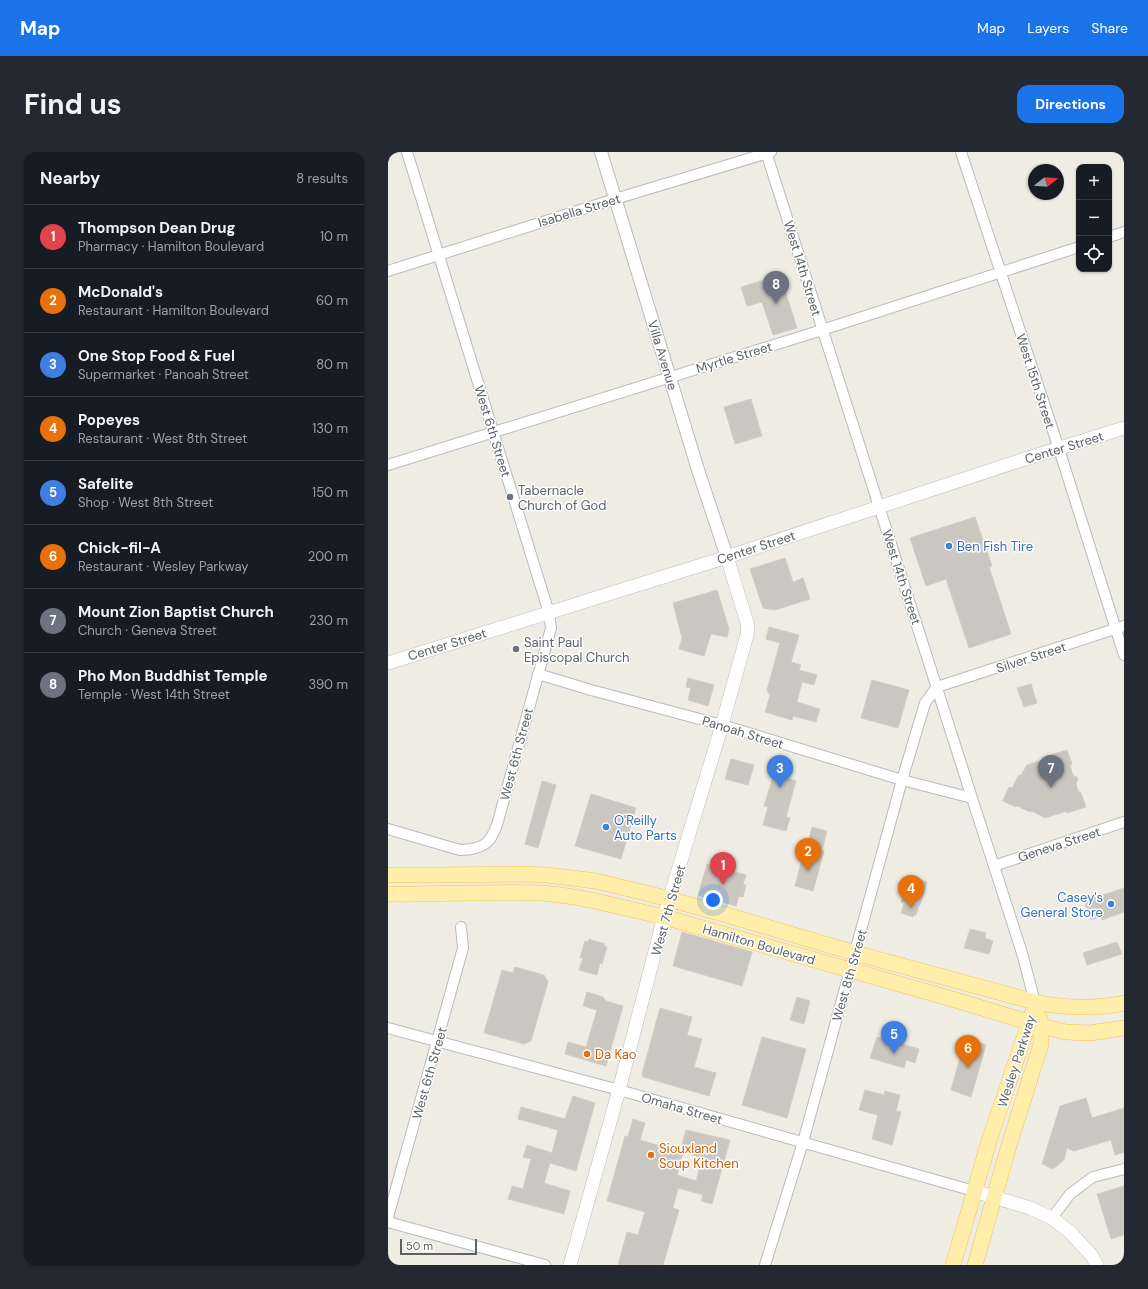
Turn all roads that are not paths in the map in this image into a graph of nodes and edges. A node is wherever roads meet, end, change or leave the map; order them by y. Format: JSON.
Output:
{"nodes":[{"id":1,"x":407,"y":152,"type":"edge"},
{"id":2,"x":601,"y":152,"type":"edge"},
{"id":3,"x":768,"y":152,"type":"edge"},
{"id":4,"x":961,"y":152,"type":"edge"},
{"id":5,"x":615,"y":199,"type":"junction"},
{"id":6,"x":1124,"y":232,"type":"edge"},
{"id":7,"x":1112,"y":236,"type":"edge"},
{"id":8,"x":1076,"y":248,"type":"edge"},
{"id":9,"x":439,"y":255,"type":"junction"},
{"id":10,"x":388,"y":271,"type":"edge"},
{"id":11,"x":1000,"y":272,"type":"junction"},
{"id":12,"x":822,"y":330,"type":"junction"},
{"id":13,"x":670,"y":376,"type":"junction"},
{"id":14,"x":1124,"y":428,"type":"edge"},
{"id":15,"x":493,"y":433,"type":"junction"},
{"id":16,"x":1058,"y":449,"type":"junction"},
{"id":17,"x":388,"y":465,"type":"edge"},
{"id":18,"x":879,"y":507,"type":"junction"},
{"id":19,"x":727,"y":556,"type":"junction"},
{"id":20,"x":549,"y":613,"type":"junction"},
{"id":21,"x":1120,"y":628,"type":"edge"},
{"id":22,"x":1124,"y":655,"type":"edge"},
{"id":23,"x":388,"y":663,"type":"edge"},
{"id":24,"x":538,"y":674,"type":"junction"},
{"id":25,"x":937,"y":687,"type":"junction"},
{"id":26,"x":722,"y":725,"type":"junction"},
{"id":27,"x":902,"y":780,"type":"junction"},
{"id":28,"x":972,"y":798,"type":"junction"},
{"id":29,"x":1124,"y":822,"type":"edge"},
{"id":30,"x":388,"y":829,"type":"edge"},
{"id":31,"x":994,"y":866,"type":"junction"},
{"id":32,"x":388,"y":875,"type":"edge"},
{"id":33,"x":388,"y":894,"type":"edge"},
{"id":34,"x":670,"y":900,"type":"junction"},
{"id":35,"x":664,"y":917,"type":"junction"},
{"id":36,"x":461,"y":927,"type":"dead end"},
{"id":37,"x":855,"y":953,"type":"junction"},
{"id":38,"x":851,"y":970,"type":"junction"},
{"id":39,"x":1035,"y":1002,"type":"junction"},
{"id":40,"x":1124,"y":1003,"type":"edge"},
{"id":41,"x":1035,"y":1024,"type":"junction"},
{"id":42,"x":388,"y":1028,"type":"edge"},
{"id":43,"x":1124,"y":1028,"type":"edge"},
{"id":44,"x":438,"y":1041,"type":"junction"},
{"id":45,"x":619,"y":1090,"type":"junction"},
{"id":46,"x":803,"y":1142,"type":"junction"},
{"id":47,"x":1124,"y":1169,"type":"edge"},
{"id":48,"x":974,"y":1191,"type":"junction"},
{"id":49,"x":995,"y":1197,"type":"junction"},
{"id":50,"x":388,"y":1217,"type":"edge"},
{"id":51,"x":1052,"y":1218,"type":"junction"},
{"id":52,"x":388,"y":1222,"type":"edge"},
{"id":53,"x":545,"y":1265,"type":"edge"},
{"id":54,"x":570,"y":1265,"type":"edge"},
{"id":55,"x":765,"y":1265,"type":"edge"},
{"id":56,"x":954,"y":1265,"type":"edge"},
{"id":57,"x":976,"y":1265,"type":"edge"},
{"id":58,"x":1097,"y":1265,"type":"edge"}],
"edges":[{"from":1,"to":9,"type":"street","name":"West 6th Street"},
{"from":2,"to":5,"type":"street","name":"Villa Avenue"},
{"from":3,"to":5,"type":"street","name":"Isabella Street"},
{"from":3,"to":12,"type":"street","name":"West 14th Street"},
{"from":4,"to":11,"type":"street","name":"West 15th Street"},
{"from":5,"to":9,"type":"street","name":"Isabella Street"},
{"from":5,"to":13,"type":"street","name":"Villa Avenue"},
{"from":6,"to":7,"type":"street"},
{"from":8,"to":11,"type":"street","name":"Myrtle Street"},
{"from":9,"to":10,"type":"street","name":"Isabella Street"},
{"from":9,"to":15,"type":"street","name":"West 6th Street"},
{"from":11,"to":12,"type":"street","name":"Myrtle Street"},
{"from":11,"to":16,"type":"street","name":"West 15th Street"},
{"from":12,"to":13,"type":"street","name":"Myrtle Street"},
{"from":12,"to":18,"type":"street","name":"West 14th Street"},
{"from":13,"to":15,"type":"street","name":"Myrtle Street"},
{"from":13,"to":19,"type":"street","name":"Villa Avenue"},
{"from":14,"to":16,"type":"main road","name":"Center Street"},
{"from":15,"to":17,"type":"street","name":"Myrtle Street"},
{"from":15,"to":20,"type":"street","name":"West 6th Street"},
{"from":16,"to":18,"type":"main road","name":"Center Street"},
{"from":16,"to":21,"type":"street","name":"West 15th Street"},
{"from":18,"to":19,"type":"main road","name":"Center Street"},
{"from":18,"to":25,"type":"street","name":"West 14th Street"},
{"from":19,"to":20,"type":"main road","name":"Center Street"},
{"from":19,"to":26,"type":"main road","name":"West 7th Street"},
{"from":20,"to":23,"type":"main road","name":"Center Street"},
{"from":20,"to":24,"type":"street","name":"West 6th Street"},
{"from":21,"to":22,"type":"street","name":"West 15th Street"},
{"from":21,"to":25,"type":"street","name":"Silver Street"},
{"from":24,"to":26,"type":"street","name":"Panoah Street"},
{"from":24,"to":30,"type":"street","name":"West 6th Street"},
{"from":25,"to":27,"type":"street","name":"West 8th Street"},
{"from":25,"to":28,"type":"street","name":"West 14th Street"},
{"from":26,"to":27,"type":"street","name":"Panoah Street"},
{"from":26,"to":34,"type":"main road","name":"West 7th Street"},
{"from":27,"to":28,"type":"street","name":"Panoah Street"},
{"from":27,"to":37,"type":"street","name":"West 8th Street"},
{"from":28,"to":31,"type":"street","name":"West 14th Street"},
{"from":29,"to":31,"type":"street","name":"Geneva Street"},
{"from":31,"to":39,"type":"street","name":"West 14th Street"},
{"from":32,"to":34,"type":"main road","name":"Hamilton Boulevard"},
{"from":33,"to":35,"type":"main road","name":"Hamilton Boulevard"},
{"from":34,"to":35,"type":"main road","name":"West 7th Street"},
{"from":34,"to":37,"type":"main road","name":"Hamilton Boulevard"},
{"from":35,"to":38,"type":"main road","name":"Hamilton Boulevard"},
{"from":35,"to":45,"type":"main road","name":"West 7th Street"},
{"from":36,"to":44,"type":"street","name":"West 6th Street"},
{"from":37,"to":38,"type":"street","name":"West 8th Street"},
{"from":37,"to":39,"type":"main road","name":"Hamilton Boulevard"},
{"from":38,"to":41,"type":"main road","name":"Hamilton Boulevard"},
{"from":38,"to":46,"type":"street","name":"West 8th Street"},
{"from":39,"to":40,"type":"main road","name":"Hamilton Boulevard"},
{"from":39,"to":41,"type":"main road","name":"Wesley Parkway"},
{"from":41,"to":43,"type":"main road","name":"Hamilton Boulevard"},
{"from":41,"to":48,"type":"main road","name":"Wesley Parkway"},
{"from":41,"to":49,"type":"main road","name":"Wesley Parkway"},
{"from":42,"to":44,"type":"street","name":"Omaha Street"},
{"from":44,"to":45,"type":"street","name":"Omaha Street"},
{"from":44,"to":50,"type":"street","name":"West 6th Street"},
{"from":45,"to":46,"type":"street","name":"Omaha Street"},
{"from":45,"to":54,"type":"main road","name":"West 7th Street"},
{"from":46,"to":48,"type":"street","name":"Omaha Street"},
{"from":46,"to":55,"type":"street","name":"West 8th Street"},
{"from":47,"to":51,"type":"street"},
{"from":48,"to":49,"type":"main road"},
{"from":48,"to":56,"type":"main road","name":"Wesley Parkway"},
{"from":49,"to":51,"type":"main road"},
{"from":49,"to":57,"type":"main road","name":"Wesley Parkway"},
{"from":51,"to":58,"type":"main road"},
{"from":52,"to":53,"type":"street"}]}
